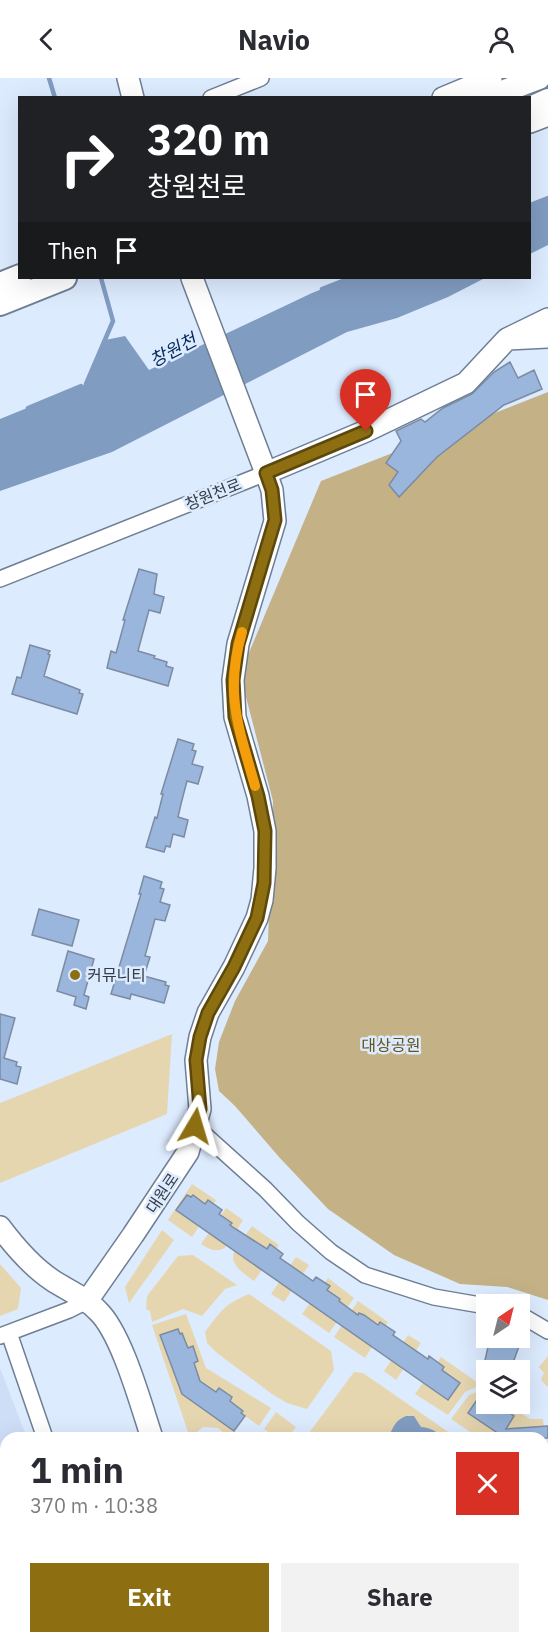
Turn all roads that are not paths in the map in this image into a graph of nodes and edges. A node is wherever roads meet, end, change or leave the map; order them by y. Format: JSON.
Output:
{"nodes":[{"id":1,"x":128,"y":78,"type":"edge"},
{"id":2,"x":261,"y":78,"type":"edge"},
{"id":3,"x":491,"y":78,"type":"edge"},
{"id":4,"x":539,"y":78,"type":"edge"},
{"id":5,"x":241,"y":82,"type":"edge"},
{"id":6,"x":132,"y":96,"type":"edge"},
{"id":7,"x":215,"y":96,"type":"edge"},
{"id":8,"x":448,"y":96,"type":"edge"},
{"id":9,"x":491,"y":96,"type":"edge"},
{"id":10,"x":548,"y":100,"type":"edge"},
{"id":11,"x":531,"y":108,"type":"edge"},
{"id":12,"x":548,"y":115,"type":"edge"},
{"id":13,"x":531,"y":122,"type":"edge"},
{"id":14,"x":18,"y":277,"type":"edge"},
{"id":15,"x":62,"y":279,"type":"edge"},
{"id":16,"x":192,"y":280,"type":"edge"},
{"id":17,"x":0,"y":284,"type":"edge"},
{"id":18,"x":0,"y":304,"type":"edge"},
{"id":19,"x":548,"y":319,"type":"edge"},
{"id":20,"x":548,"y":337,"type":"edge"},
{"id":21,"x":507,"y":339,"type":"junction"},
{"id":22,"x":266,"y":473,"type":"junction"},
{"id":23,"x":0,"y":579,"type":"edge"},
{"id":24,"x":195,"y":1126,"type":"junction"},
{"id":25,"x":0,"y":1227,"type":"edge"},
{"id":26,"x":87,"y":1301,"type":"junction"},
{"id":27,"x":476,"y":1304,"type":"edge"},
{"id":28,"x":530,"y":1320,"type":"edge"},
{"id":29,"x":548,"y":1331,"type":"edge"},
{"id":30,"x":5,"y":1335,"type":"edge"},
{"id":31,"x":43,"y":1432,"type":"edge"},
{"id":32,"x":150,"y":1432,"type":"edge"}],
"edges":[{"from":1,"to":6,"type":"street"},
{"from":2,"to":5,"type":"street"},
{"from":3,"to":8,"type":"street"},
{"from":4,"to":9,"type":"main road"},
{"from":5,"to":7,"type":"street"},
{"from":10,"to":11,"type":"main road"},
{"from":12,"to":13,"type":"street"},
{"from":14,"to":17,"type":"main road"},
{"from":15,"to":18,"type":"main road"},
{"from":16,"to":22,"type":"street","name":"대원로"},
{"from":19,"to":21,"type":"street"},
{"from":20,"to":21,"type":"street"},
{"from":21,"to":22,"type":"street","name":"창원천로"},
{"from":22,"to":23,"type":"street","name":"창원천로"},
{"from":22,"to":24,"type":"street","name":"대원로"},
{"from":24,"to":26,"type":"street","name":"대원로"},
{"from":24,"to":27,"type":"street"},
{"from":25,"to":26,"type":"street"},
{"from":26,"to":30,"type":"street"},
{"from":26,"to":32,"type":"street"},
{"from":28,"to":29,"type":"street"},
{"from":30,"to":31,"type":"street"}]}
